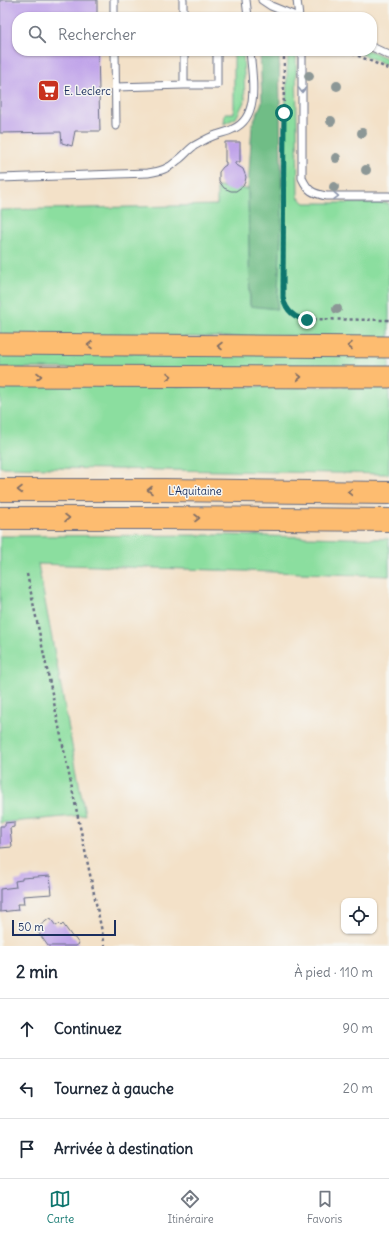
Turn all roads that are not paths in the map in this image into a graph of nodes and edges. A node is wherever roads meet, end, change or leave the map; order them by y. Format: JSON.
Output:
{"nodes":[{"id":1,"x":114,"y":0,"type":"edge"},
{"id":2,"x":183,"y":0,"type":"edge"},
{"id":3,"x":246,"y":0,"type":"edge"},
{"id":4,"x":262,"y":0,"type":"edge"},
{"id":5,"x":298,"y":0,"type":"edge"},
{"id":6,"x":114,"y":12,"type":"edge"},
{"id":7,"x":183,"y":12,"type":"edge"},
{"id":8,"x":247,"y":12,"type":"edge"},
{"id":9,"x":286,"y":12,"type":"edge"},
{"id":10,"x":298,"y":12,"type":"edge"},
{"id":11,"x":377,"y":49,"type":"edge"},
{"id":12,"x":389,"y":55,"type":"edge"},
{"id":13,"x":115,"y":56,"type":"edge"},
{"id":14,"x":184,"y":56,"type":"edge"},
{"id":15,"x":217,"y":56,"type":"edge"},
{"id":16,"x":250,"y":56,"type":"edge"},
{"id":17,"x":302,"y":56,"type":"edge"},
{"id":18,"x":184,"y":86,"type":"junction"},
{"id":19,"x":116,"y":87,"type":"junction"},
{"id":20,"x":116,"y":126,"type":"dead end"},
{"id":21,"x":0,"y":178,"type":"edge"},
{"id":22,"x":389,"y":196,"type":"edge"},
{"id":23,"x":0,"y":344,"type":"edge"},
{"id":24,"x":389,"y":347,"type":"edge"},
{"id":25,"x":0,"y":376,"type":"edge"},
{"id":26,"x":389,"y":377,"type":"edge"},
{"id":27,"x":0,"y":490,"type":"edge"},
{"id":28,"x":389,"y":493,"type":"edge"},
{"id":29,"x":0,"y":518,"type":"edge"},
{"id":30,"x":389,"y":520,"type":"edge"}],
"edges":[{"from":1,"to":6,"type":"lane"},
{"from":2,"to":7,"type":"lane"},
{"from":3,"to":8,"type":"lane"},
{"from":4,"to":9,"type":"lane"},
{"from":5,"to":10,"type":"lane"},
{"from":11,"to":12,"type":"lane"},
{"from":13,"to":19,"type":"lane"},
{"from":14,"to":18,"type":"lane"},
{"from":15,"to":18,"type":"lane"},
{"from":16,"to":21,"type":"lane"},
{"from":17,"to":22,"type":"lane","one_way":true},
{"from":18,"to":19,"type":"lane"},
{"from":19,"to":20,"type":"lane"},
{"from":24,"to":23,"type":"main road","one_way":true},
{"from":25,"to":26,"type":"main road","one_way":true},
{"from":28,"to":27,"type":"highway","name":"L'Aquitaine","one_way":true},
{"from":29,"to":30,"type":"highway","one_way":true}]}
